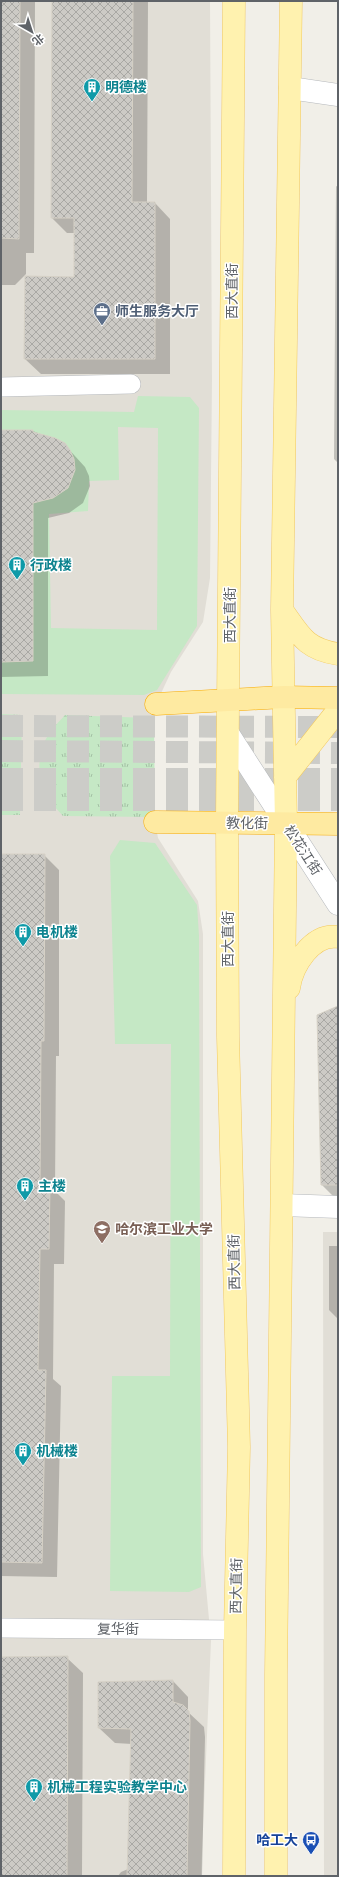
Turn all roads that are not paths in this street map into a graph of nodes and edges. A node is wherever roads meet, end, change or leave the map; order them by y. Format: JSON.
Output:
{"nodes":[{"id":1,"x":234,"y":1,"type":"edge"},
{"id":2,"x":291,"y":1,"type":"edge"},
{"id":3,"x":290,"y":88,"type":"junction"},
{"id":4,"x":338,"y":95,"type":"edge"},
{"id":5,"x":131,"y":384,"type":"dead end"},
{"id":6,"x":1,"y":387,"type":"edge"},
{"id":7,"x":282,"y":610,"type":"junction"},
{"id":8,"x":338,"y":654,"type":"edge"},
{"id":9,"x":284,"y":698,"type":"junction"},
{"id":10,"x":338,"y":698,"type":"edge"},
{"id":11,"x":229,"y":700,"type":"junction"},
{"id":12,"x":156,"y":704,"type":"dead end"},
{"id":13,"x":338,"y":710,"type":"edge"},
{"id":14,"x":229,"y":735,"type":"junction"},
{"id":15,"x":285,"y":776,"type":"junction"},
{"id":16,"x":155,"y":822,"type":"dead end"},
{"id":17,"x":227,"y":822,"type":"junction"},
{"id":18,"x":286,"y":823,"type":"junction"},
{"id":19,"x":338,"y":824,"type":"edge"},
{"id":20,"x":338,"y":904,"type":"edge"},
{"id":21,"x":338,"y":937,"type":"edge"},
{"id":22,"x":283,"y":1028,"type":"junction"},
{"id":23,"x":282,"y":1206,"type":"junction"},
{"id":24,"x":338,"y":1207,"type":"edge"},
{"id":25,"x":1,"y":1628,"type":"edge"},
{"id":26,"x":235,"y":1630,"type":"junction"},
{"id":27,"x":234,"y":1876,"type":"edge"},
{"id":28,"x":276,"y":1876,"type":"edge"}],
"edges":[{"from":1,"to":11,"type":"main road","name":"西大直街"},
{"from":2,"to":3,"type":"main road"},
{"from":3,"to":4,"type":"street"},
{"from":3,"to":7,"type":"main road"},
{"from":5,"to":6,"type":"street"},
{"from":7,"to":8,"type":"main road"},
{"from":7,"to":9,"type":"main road"},
{"from":9,"to":10,"type":"highway"},
{"from":9,"to":11,"type":"highway"},
{"from":9,"to":15,"type":"main road"},
{"from":11,"to":12,"type":"highway"},
{"from":11,"to":14,"type":"main road","name":"西大直街"},
{"from":13,"to":15,"type":"main road"},
{"from":14,"to":17,"type":"main road","name":"西大直街"},
{"from":14,"to":18,"type":"street","name":"松花江街"},
{"from":15,"to":18,"type":"main road"},
{"from":16,"to":17,"type":"highway","name":"教化街"},
{"from":17,"to":18,"type":"highway","name":"教化街"},
{"from":17,"to":26,"type":"main road","name":"西大直街"},
{"from":18,"to":19,"type":"highway","name":"教化街"},
{"from":18,"to":20,"type":"street","name":"松花江街"},
{"from":18,"to":22,"type":"main road"},
{"from":21,"to":22,"type":"main road"},
{"from":22,"to":23,"type":"main road"},
{"from":23,"to":24,"type":"street"},
{"from":23,"to":28,"type":"main road"},
{"from":25,"to":26,"type":"street","name":"复华街"},
{"from":26,"to":27,"type":"main road","name":"西大直街"}]}
